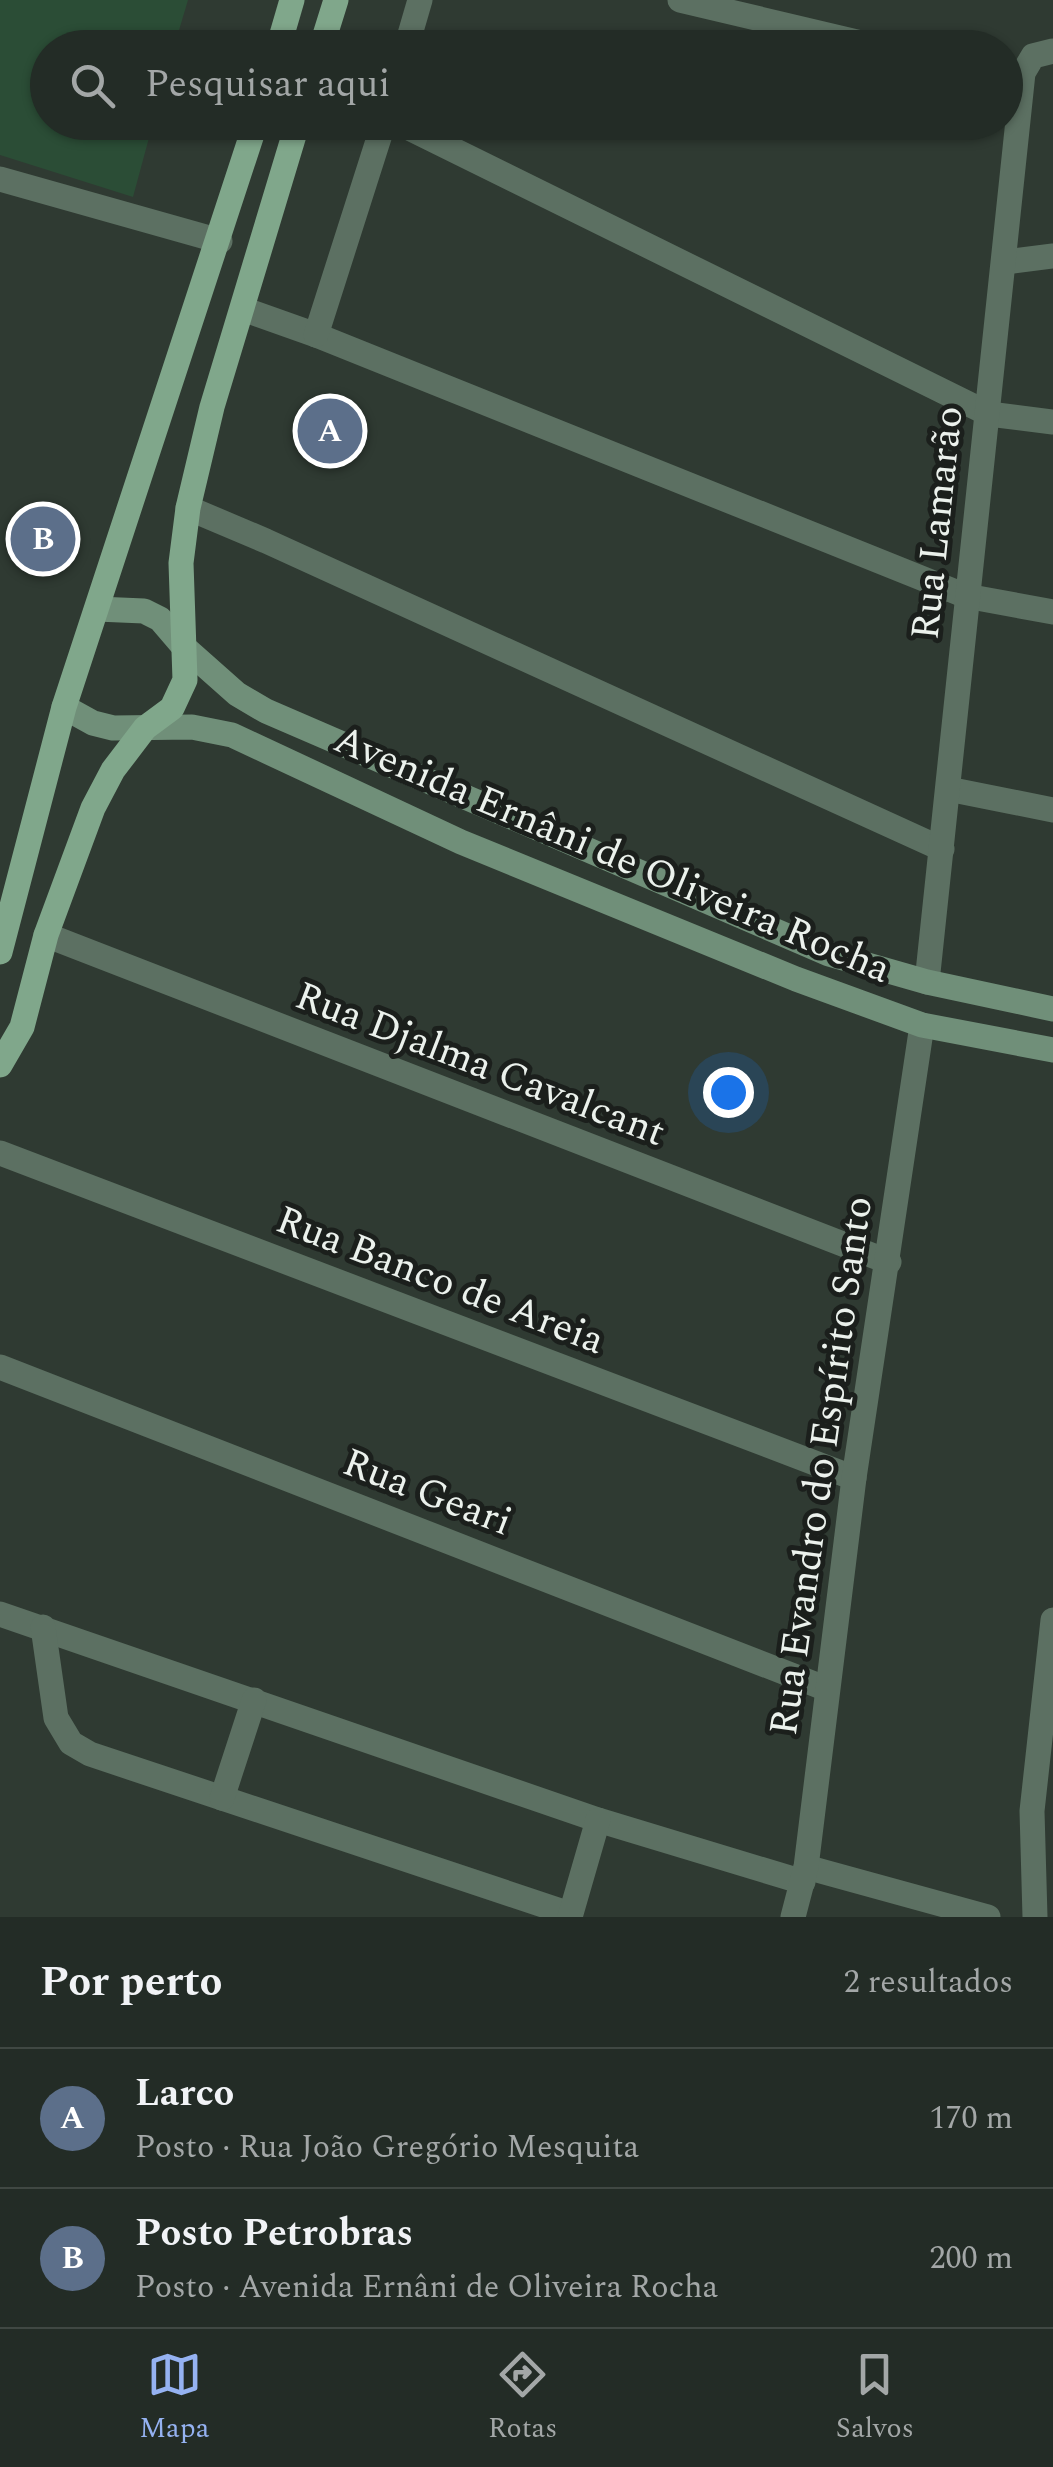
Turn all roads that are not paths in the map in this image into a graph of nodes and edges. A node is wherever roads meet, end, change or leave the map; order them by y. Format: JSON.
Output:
{"nodes":[{"id":1,"x":292,"y":0,"type":"edge"},
{"id":2,"x":336,"y":0,"type":"edge"},
{"id":3,"x":420,"y":0,"type":"edge"},
{"id":4,"x":680,"y":0,"type":"edge"},
{"id":5,"x":283,"y":30,"type":"edge"},
{"id":6,"x":327,"y":30,"type":"edge"},
{"id":7,"x":411,"y":30,"type":"edge"},
{"id":8,"x":806,"y":30,"type":"edge"},
{"id":9,"x":1053,"y":51,"type":"edge"},
{"id":10,"x":1023,"y":73,"type":"edge"},
{"id":11,"x":251,"y":140,"type":"edge"},
{"id":12,"x":292,"y":140,"type":"edge"},
{"id":13,"x":378,"y":140,"type":"edge"},
{"id":14,"x":433,"y":140,"type":"edge"},
{"id":15,"x":1016,"y":140,"type":"edge"},
{"id":16,"x":0,"y":179,"type":"edge"},
{"id":17,"x":238,"y":184,"type":"junction"},
{"id":18,"x":274,"y":199,"type":"junction"},
{"id":19,"x":220,"y":241,"type":"junction"},
{"id":20,"x":1053,"y":256,"type":"edge"},
{"id":21,"x":1004,"y":262,"type":"junction"},
{"id":22,"x":244,"y":309,"type":"junction"},
{"id":23,"x":316,"y":335,"type":"junction"},
{"id":24,"x":988,"y":414,"type":"junction"},
{"id":25,"x":1053,"y":422,"type":"edge"},
{"id":26,"x":188,"y":508,"type":"junction"},
{"id":27,"x":966,"y":596,"type":"junction"},
{"id":28,"x":97,"y":609,"type":"junction"},
{"id":29,"x":1053,"y":612,"type":"edge"},
{"id":30,"x":184,"y":647,"type":"junction"},
{"id":31,"x":64,"y":707,"type":"junction"},
{"id":32,"x":146,"y":728,"type":"junction"},
{"id":33,"x":948,"y":789,"type":"junction"},
{"id":34,"x":1053,"y":810,"type":"edge"},
{"id":35,"x":942,"y":849,"type":"junction"},
{"id":36,"x":46,"y":935,"type":"junction"},
{"id":37,"x":0,"y":952,"type":"edge"},
{"id":38,"x":928,"y":982,"type":"junction"},
{"id":39,"x":1044,"y":1008,"type":"edge"},
{"id":40,"x":922,"y":1025,"type":"junction"},
{"id":41,"x":1024,"y":1044,"type":"junction"},
{"id":42,"x":1053,"y":1050,"type":"edge"},
{"id":43,"x":0,"y":1064,"type":"edge"},
{"id":44,"x":0,"y":1153,"type":"edge"},
{"id":45,"x":889,"y":1262,"type":"junction"},
{"id":46,"x":0,"y":1367,"type":"edge"},
{"id":47,"x":854,"y":1478,"type":"junction"},
{"id":48,"x":0,"y":1614,"type":"edge"},
{"id":49,"x":1053,"y":1620,"type":"edge"},
{"id":50,"x":42,"y":1626,"type":"junction"},
{"id":51,"x":827,"y":1689,"type":"junction"},
{"id":52,"x":254,"y":1700,"type":"junction"},
{"id":53,"x":1048,"y":1709,"type":"edge"},
{"id":54,"x":222,"y":1798,"type":"junction"},
{"id":55,"x":598,"y":1820,"type":"junction"},
{"id":56,"x":805,"y":1874,"type":"junction"},
{"id":57,"x":570,"y":1916,"type":"edge"},
{"id":58,"x":793,"y":1917,"type":"edge"},
{"id":59,"x":988,"y":1917,"type":"edge"},
{"id":60,"x":1035,"y":1917,"type":"edge"}],
"edges":[{"from":1,"to":5,"type":"main road"},
{"from":2,"to":6,"type":"main road"},
{"from":3,"to":7,"type":"street"},
{"from":4,"to":8,"type":"street"},
{"from":9,"to":10,"type":"street","name":"Rua Lamarão"},
{"from":11,"to":17,"type":"main road"},
{"from":12,"to":18,"type":"main road"},
{"from":13,"to":23,"type":"street"},
{"from":14,"to":24,"type":"street"},
{"from":15,"to":21,"type":"street","name":"Rua Lamarão"},
{"from":16,"to":19,"type":"street"},
{"from":17,"to":18,"type":"main road"},
{"from":17,"to":19,"type":"main road"},
{"from":18,"to":22,"type":"main road"},
{"from":19,"to":28,"type":"main road"},
{"from":20,"to":21,"type":"street"},
{"from":21,"to":24,"type":"street","name":"Rua Lamarão"},
{"from":22,"to":23,"type":"street"},
{"from":22,"to":26,"type":"main road"},
{"from":23,"to":27,"type":"street"},
{"from":24,"to":25,"type":"street"},
{"from":24,"to":27,"type":"street","name":"Rua Lamarão"},
{"from":26,"to":30,"type":"main road"},
{"from":26,"to":35,"type":"street"},
{"from":27,"to":29,"type":"street"},
{"from":27,"to":33,"type":"street","name":"Rua Lamarão"},
{"from":28,"to":30,"type":"street","name":"Avenida Ernâni de Oliveira Rocha"},
{"from":28,"to":31,"type":"main road"},
{"from":30,"to":32,"type":"main road"},
{"from":30,"to":38,"type":"street","name":"Avenida Ernâni de Oliveira Rocha"},
{"from":31,"to":32,"type":"street","name":"Avenida Ernâni de Oliveira Rocha"},
{"from":31,"to":37,"type":"main road"},
{"from":32,"to":36,"type":"main road"},
{"from":32,"to":40,"type":"street","name":"Avenida Ernâni de Oliveira Rocha"},
{"from":33,"to":34,"type":"street"},
{"from":33,"to":35,"type":"street","name":"Rua Lamarão"},
{"from":35,"to":38,"type":"street","name":"Rua Lamarão"},
{"from":36,"to":43,"type":"main road"},
{"from":36,"to":45,"type":"street","name":"Rua Djalma Cavalcant"},
{"from":38,"to":39,"type":"street","name":"Avenida Ernâni de Oliveira Rocha"},
{"from":39,"to":41,"type":"street"},
{"from":40,"to":41,"type":"street","name":"Avenida Ernâni de Oliveira Rocha"},
{"from":40,"to":45,"type":"street","name":"Rua Evandro do Espírito Santo"},
{"from":41,"to":42,"type":"street","name":"Avenida Ernâni de Oliveira Rocha"},
{"from":44,"to":47,"type":"street","name":"Rua Banco de Areia"},
{"from":45,"to":47,"type":"street","name":"Rua Evandro do Espírito Santo"},
{"from":46,"to":51,"type":"street","name":"Rua Geari"},
{"from":47,"to":51,"type":"street","name":"Rua Evandro do Espírito Santo"},
{"from":48,"to":50,"type":"street"},
{"from":49,"to":53,"type":"street"},
{"from":50,"to":52,"type":"street"},
{"from":50,"to":54,"type":"street"},
{"from":51,"to":56,"type":"street","name":"Rua Evandro do Espírito Santo"},
{"from":52,"to":54,"type":"street"},
{"from":52,"to":55,"type":"street"},
{"from":53,"to":60,"type":"street"},
{"from":54,"to":57,"type":"street"},
{"from":55,"to":56,"type":"street"},
{"from":55,"to":57,"type":"street"},
{"from":56,"to":58,"type":"street","name":"Rua Evandro do Espírito Santo"},
{"from":56,"to":59,"type":"street"}]}
